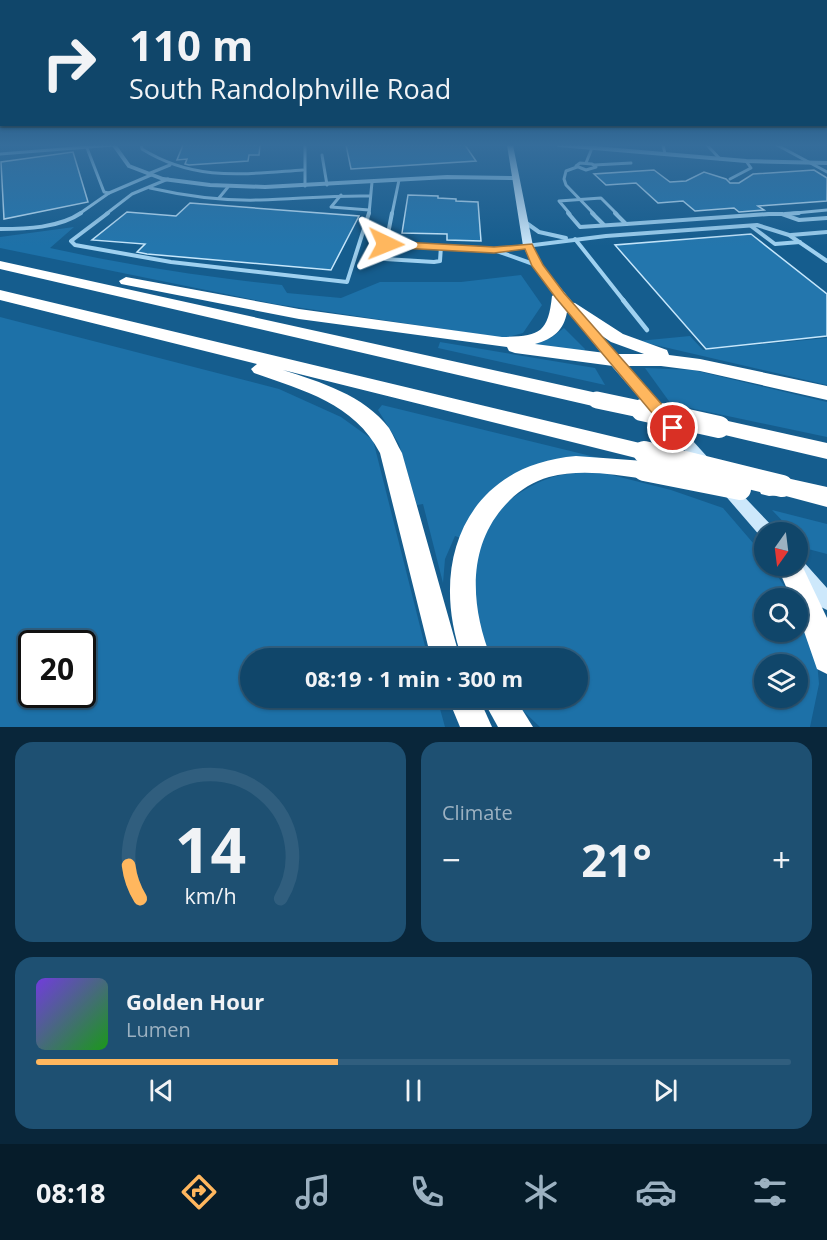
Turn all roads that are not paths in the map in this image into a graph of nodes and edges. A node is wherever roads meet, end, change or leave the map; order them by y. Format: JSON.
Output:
{"nodes":[{"id":1,"x":516,"y":178,"type":"edge"},
{"id":2,"x":99,"y":179,"type":"edge"},
{"id":3,"x":140,"y":179,"type":"edge"},
{"id":4,"x":168,"y":179,"type":"joint"},
{"id":5,"x":304,"y":179,"type":"edge"},
{"id":6,"x":326,"y":179,"type":"edge"},
{"id":7,"x":412,"y":179,"type":"edge"},
{"id":8,"x":564,"y":179,"type":"edge"},
{"id":9,"x":399,"y":180,"type":"junction"},
{"id":10,"x":372,"y":182,"type":"junction"},
{"id":11,"x":327,"y":185,"type":"junction"},
{"id":12,"x":305,"y":186,"type":"junction"},
{"id":13,"x":228,"y":187,"type":"junction"},
{"id":14,"x":148,"y":188,"type":"junction"},
{"id":15,"x":109,"y":193,"type":"junction"},
{"id":16,"x":341,"y":195,"type":"junction"},
{"id":17,"x":370,"y":196,"type":"junction"},
{"id":18,"x":219,"y":198,"type":"junction"},
{"id":19,"x":579,"y":199,"type":"junction"},
{"id":20,"x":369,"y":210,"type":"junction"},
{"id":21,"x":827,"y":210,"type":"edge"},
{"id":22,"x":782,"y":214,"type":"junction"},
{"id":23,"x":827,"y":218,"type":"edge"},
{"id":24,"x":524,"y":221,"type":"junction"},
{"id":25,"x":626,"y":224,"type":"junction"},
{"id":26,"x":604,"y":225,"type":"junction"},
{"id":27,"x":750,"y":225,"type":"junction"},
{"id":28,"x":0,"y":229,"type":"edge"},
{"id":29,"x":827,"y":232,"type":"edge"},
{"id":30,"x":789,"y":235,"type":"junction"},
{"id":31,"x":577,"y":239,"type":"junction"},
{"id":32,"x":800,"y":242,"type":"junction"},
{"id":33,"x":386,"y":244,"type":"junction"},
{"id":34,"x":441,"y":246,"type":"junction"},
{"id":35,"x":528,"y":246,"type":"junction"},
{"id":36,"x":494,"y":250,"type":"junction"},
{"id":37,"x":0,"y":260,"type":"edge"},
{"id":38,"x":827,"y":261,"type":"edge"},
{"id":39,"x":0,"y":265,"type":"edge"},
{"id":40,"x":538,"y":266,"type":"junction"},
{"id":41,"x":0,"y":295,"type":"edge"},
{"id":42,"x":564,"y":301,"type":"junction"},
{"id":43,"x":648,"y":330,"type":"dead end"},
{"id":44,"x":478,"y":340,"type":"junction"},
{"id":45,"x":244,"y":354,"type":"junction"},
{"id":46,"x":613,"y":360,"type":"junction"},
{"id":47,"x":700,"y":365,"type":"junction"},
{"id":48,"x":827,"y":393,"type":"edge"},
{"id":49,"x":827,"y":452,"type":"edge"},
{"id":50,"x":644,"y":461,"type":"junction"},
{"id":51,"x":827,"y":497,"type":"edge"},
{"id":52,"x":758,"y":522,"type":"edge"},
{"id":53,"x":795,"y":576,"type":"edge"},
{"id":54,"x":805,"y":576,"type":"edge"},
{"id":55,"x":827,"y":601,"type":"edge"},
{"id":56,"x":442,"y":648,"type":"edge"},
{"id":57,"x":473,"y":648,"type":"edge"},
{"id":58,"x":827,"y":660,"type":"edge"},
{"id":59,"x":467,"y":708,"type":"edge"},
{"id":60,"x":504,"y":708,"type":"edge"},
{"id":61,"x":476,"y":727,"type":"edge"},
{"id":62,"x":517,"y":727,"type":"edge"}],
"edges":[{"from":1,"to":24,"type":"main road"},
{"from":2,"to":15,"type":"lane"},
{"from":3,"to":15,"type":"lane"},
{"from":4,"to":13,"type":"street"},
{"from":4,"to":14,"type":"lane"},
{"from":5,"to":12,"type":"lane"},
{"from":6,"to":11,"type":"lane"},
{"from":7,"to":9,"type":"street"},
{"from":8,"to":19,"type":"lane"},
{"from":9,"to":10,"type":"street"},
{"from":9,"to":33,"type":"lane"},
{"from":10,"to":11,"type":"street"},
{"from":10,"to":17,"type":"lane"},
{"from":11,"to":12,"type":"street"},
{"from":12,"to":13,"type":"street"},
{"from":13,"to":18,"type":"lane"},
{"from":14,"to":18,"type":"lane"},
{"from":14,"to":20,"type":"lane"},
{"from":15,"to":28,"type":"lane"},
{"from":16,"to":17,"type":"lane"},
{"from":16,"to":18,"type":"lane"},
{"from":16,"to":20,"type":"lane"},
{"from":17,"to":20,"type":"lane"},
{"from":19,"to":25,"type":"lane"},
{"from":19,"to":26,"type":"lane"},
{"from":19,"to":26,"type":"lane"},
{"from":21,"to":22,"type":"lane"},
{"from":22,"to":23,"type":"lane"},
{"from":22,"to":25,"type":"lane"},
{"from":24,"to":31,"type":"lane"},
{"from":24,"to":35,"type":"main road"},
{"from":25,"to":26,"type":"lane"},
{"from":27,"to":30,"type":"lane"},
{"from":27,"to":31,"type":"lane"},
{"from":27,"to":32,"type":"lane"},
{"from":29,"to":30,"type":"lane"},
{"from":30,"to":32,"type":"lane"},
{"from":31,"to":35,"type":"lane"},
{"from":31,"to":43,"type":"lane"},
{"from":32,"to":38,"type":"lane"},
{"from":33,"to":34,"type":"lane"},
{"from":33,"to":34,"type":"lane"},
{"from":34,"to":36,"type":"lane"},
{"from":35,"to":36,"type":"lane"},
{"from":35,"to":40,"type":"main road"},
{"from":36,"to":40,"type":"lane"},
{"from":37,"to":44,"type":"highway"},
{"from":39,"to":49,"type":"highway","bridge":true},
{"from":40,"to":42,"type":"main road"},
{"from":41,"to":45,"type":"highway"},
{"from":42,"to":44,"type":"highway"},
{"from":42,"to":46,"type":"main road"},
{"from":42,"to":47,"type":"highway"},
{"from":44,"to":46,"type":"highway"},
{"from":45,"to":50,"type":"highway"},
{"from":45,"to":56,"type":"highway"},
{"from":46,"to":47,"type":"highway"},
{"from":46,"to":52,"type":"main road"},
{"from":47,"to":48,"type":"highway"},
{"from":50,"to":51,"type":"highway","bridge":true},
{"from":50,"to":57,"type":"highway"},
{"from":53,"to":58,"type":"highway"},
{"from":54,"to":55,"type":"main road"},
{"from":59,"to":61,"type":"highway"},
{"from":60,"to":62,"type":"highway"}]}
